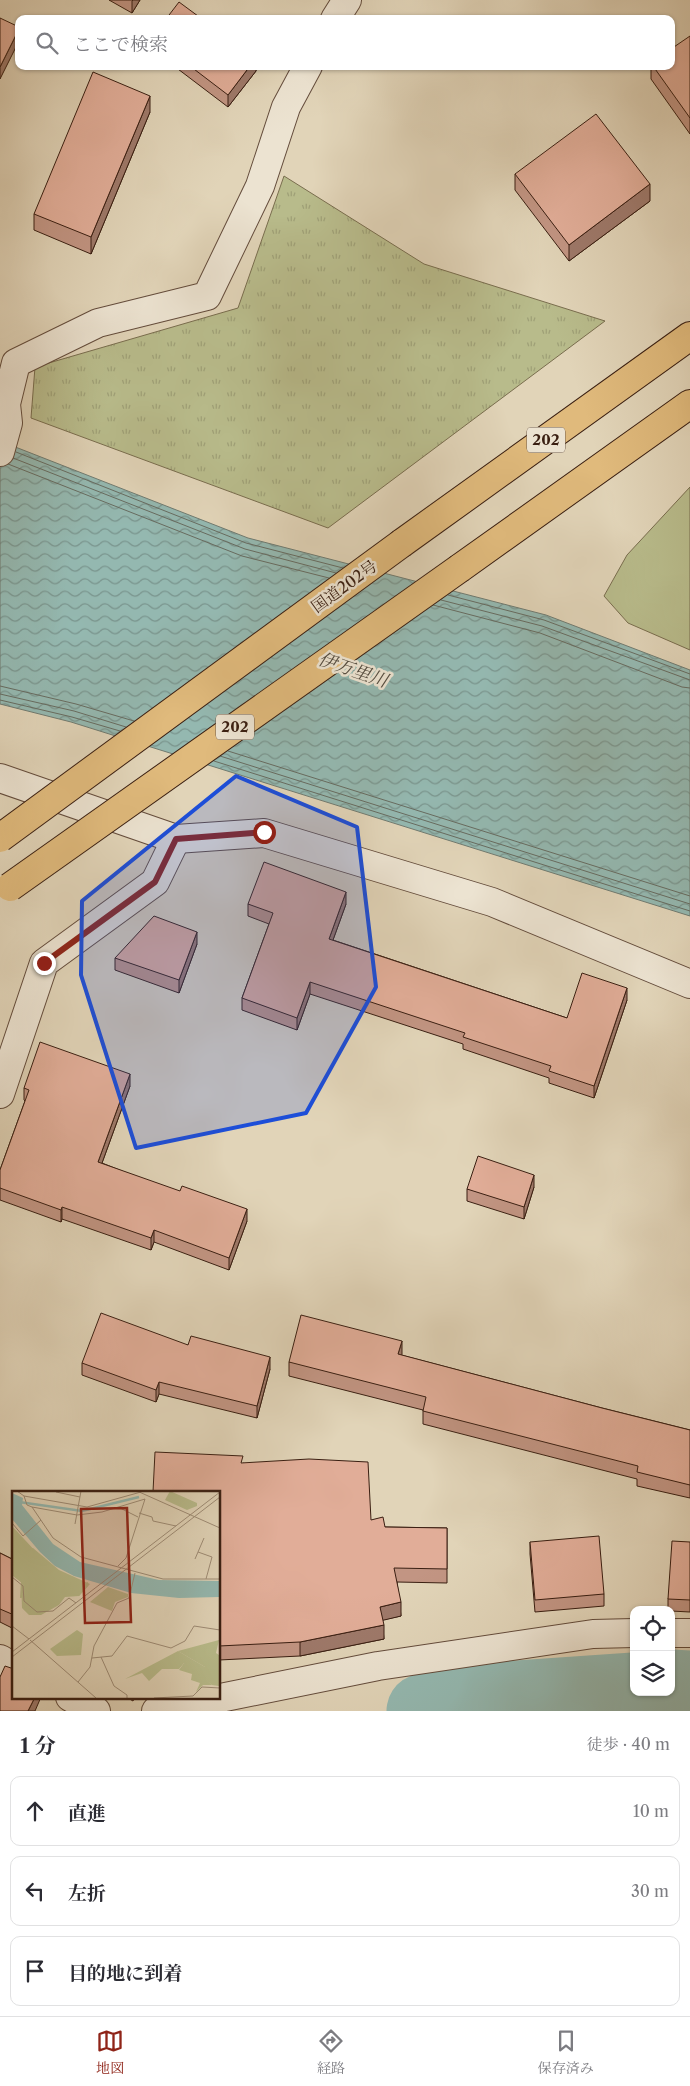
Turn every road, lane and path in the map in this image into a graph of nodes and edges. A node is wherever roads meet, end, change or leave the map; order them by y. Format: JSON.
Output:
{"nodes":[{"id":1,"x":347,"y":0,"type":"edge"},
{"id":2,"x":338,"y":15,"type":"edge"},
{"id":3,"x":306,"y":70,"type":"edge"},
{"id":4,"x":690,"y":336,"type":"edge"},
{"id":5,"x":690,"y":404,"type":"edge"},
{"id":6,"x":0,"y":452,"type":"edge"},
{"id":7,"x":0,"y":778,"type":"edge"},
{"id":8,"x":0,"y":838,"type":"edge"},
{"id":9,"x":176,"y":839,"type":"junction"},
{"id":10,"x":5,"y":890,"type":"edge"},
{"id":11,"x":690,"y":984,"type":"edge"},
{"id":12,"x":0,"y":1094,"type":"edge"},
{"id":13,"x":630,"y":1633,"type":"edge"},
{"id":14,"x":675,"y":1633,"type":"edge"},
{"id":15,"x":690,"y":1633,"type":"edge"},
{"id":16,"x":0,"y":1659,"type":"edge"},
{"id":17,"x":12,"y":1666,"type":"edge"},
{"id":18,"x":72,"y":1698,"type":"edge"},
{"id":19,"x":96,"y":1711,"type":"edge"},
{"id":20,"x":156,"y":1711,"type":"edge"}],
"edges":[{"from":1,"to":2,"type":"street"},
{"from":3,"to":6,"type":"street"},
{"from":4,"to":8,"type":"highway","name":"国道202号","number":"202","bridge":true},
{"from":5,"to":10,"type":"highway","number":"202","bridge":true},
{"from":7,"to":9,"type":"street"},
{"from":9,"to":11,"type":"street"},
{"from":9,"to":12,"type":"street"},
{"from":13,"to":20,"type":"street"},
{"from":14,"to":15,"type":"street"},
{"from":16,"to":17,"type":"street"},
{"from":18,"to":19,"type":"street"}]}
